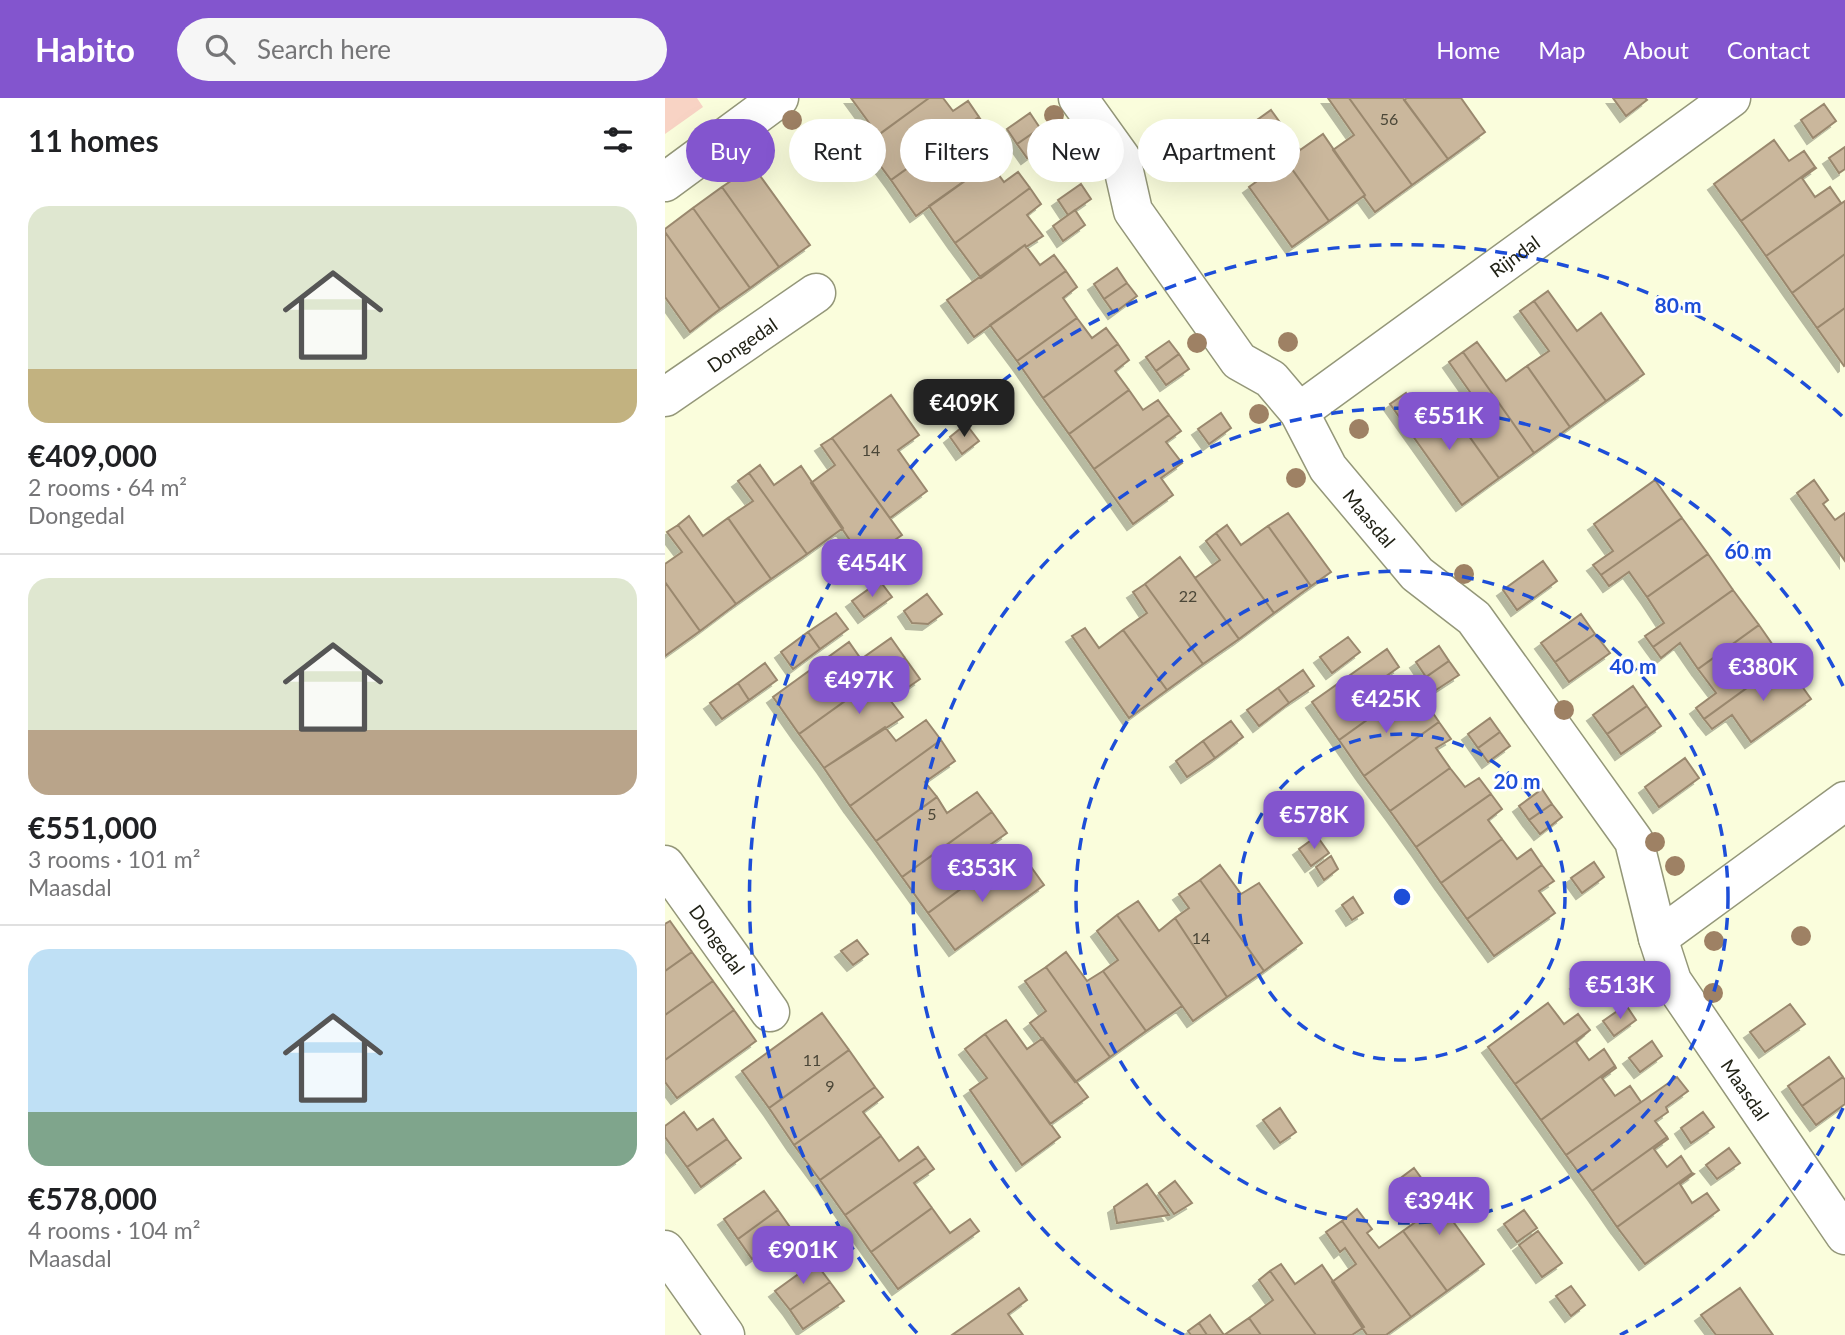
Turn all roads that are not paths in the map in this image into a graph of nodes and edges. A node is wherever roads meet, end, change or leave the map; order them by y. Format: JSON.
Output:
{"nodes":[{"id":1,"x":779,"y":98,"type":"edge"},
{"id":2,"x":1078,"y":98,"type":"edge"},
{"id":3,"x":1731,"y":98,"type":"edge"},
{"id":4,"x":665,"y":182,"type":"edge"},
{"id":5,"x":816,"y":293,"type":"dead end"},
{"id":6,"x":665,"y":397,"type":"edge"},
{"id":7,"x":1299,"y":412,"type":"junction"},
{"id":8,"x":1845,"y":801,"type":"edge"},
{"id":9,"x":665,"y":865,"type":"edge"},
{"id":10,"x":1658,"y":938,"type":"junction"},
{"id":11,"x":770,"y":1012,"type":"dead end"},
{"id":12,"x":1845,"y":1235,"type":"edge"},
{"id":13,"x":665,"y":1250,"type":"edge"},
{"id":14,"x":726,"y":1335,"type":"edge"}],
"edges":[{"from":1,"to":4,"type":"street"},
{"from":2,"to":7,"type":"street","name":"Maasdal"},
{"from":3,"to":7,"type":"street","name":"Rijndal"},
{"from":5,"to":6,"type":"street","name":"Dongedal"},
{"from":7,"to":10,"type":"street","name":"Maasdal"},
{"from":8,"to":10,"type":"street"},
{"from":9,"to":11,"type":"street","name":"Dongedal"},
{"from":10,"to":12,"type":"street","name":"Maasdal"},
{"from":13,"to":14,"type":"street"}]}
